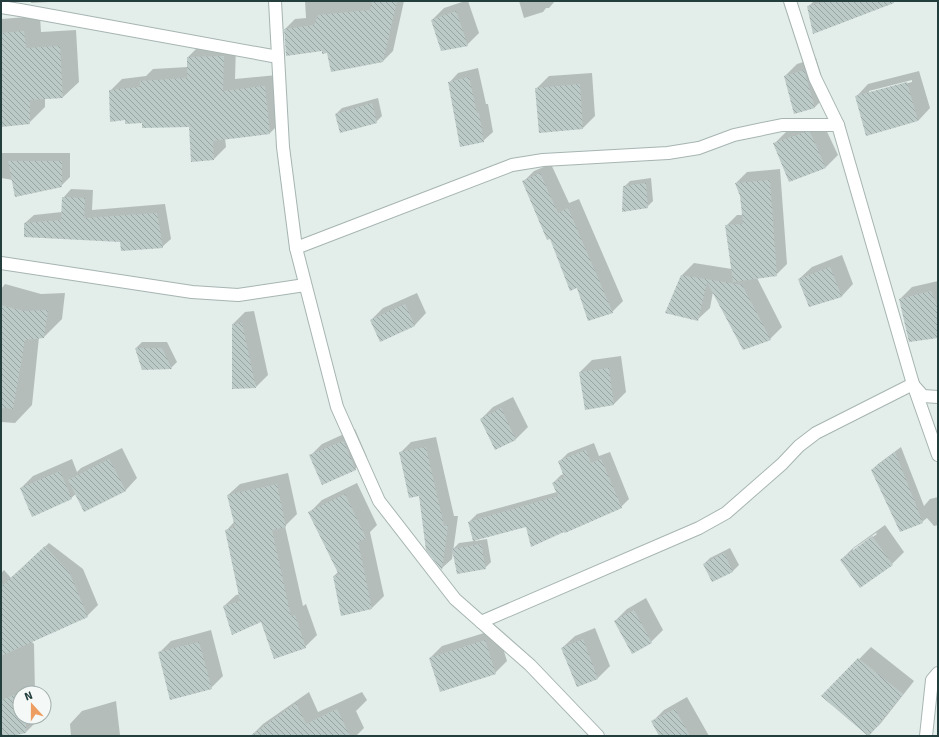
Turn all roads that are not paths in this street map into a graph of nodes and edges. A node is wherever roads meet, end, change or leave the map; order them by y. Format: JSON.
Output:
{"nodes":[{"id":1,"x":275,"y":1,"type":"edge"},
{"id":2,"x":790,"y":1,"type":"edge"},
{"id":3,"x":1,"y":7,"type":"edge"},
{"id":4,"x":278,"y":57,"type":"junction"},
{"id":5,"x":838,"y":125,"type":"junction"},
{"id":6,"x":296,"y":248,"type":"junction"},
{"id":7,"x":1,"y":263,"type":"edge"},
{"id":8,"x":305,"y":285,"type":"junction"},
{"id":9,"x":913,"y":384,"type":"junction"},
{"id":10,"x":938,"y":397,"type":"edge"},
{"id":11,"x":938,"y":455,"type":"edge"},
{"id":12,"x":481,"y":622,"type":"junction"},
{"id":13,"x":938,"y":673,"type":"edge"},
{"id":14,"x":598,"y":736,"type":"edge"},
{"id":15,"x":926,"y":736,"type":"edge"}],
"edges":[{"from":1,"to":4,"type":"street"},
{"from":2,"to":5,"type":"street"},
{"from":3,"to":4,"type":"street"},
{"from":4,"to":6,"type":"street"},
{"from":5,"to":6,"type":"street"},
{"from":5,"to":9,"type":"street"},
{"from":6,"to":8,"type":"street"},
{"from":7,"to":8,"type":"street"},
{"from":8,"to":12,"type":"street"},
{"from":9,"to":10,"type":"street"},
{"from":9,"to":11,"type":"street"},
{"from":9,"to":12,"type":"street"},
{"from":12,"to":14,"type":"street"},
{"from":13,"to":15,"type":"street"}]}
